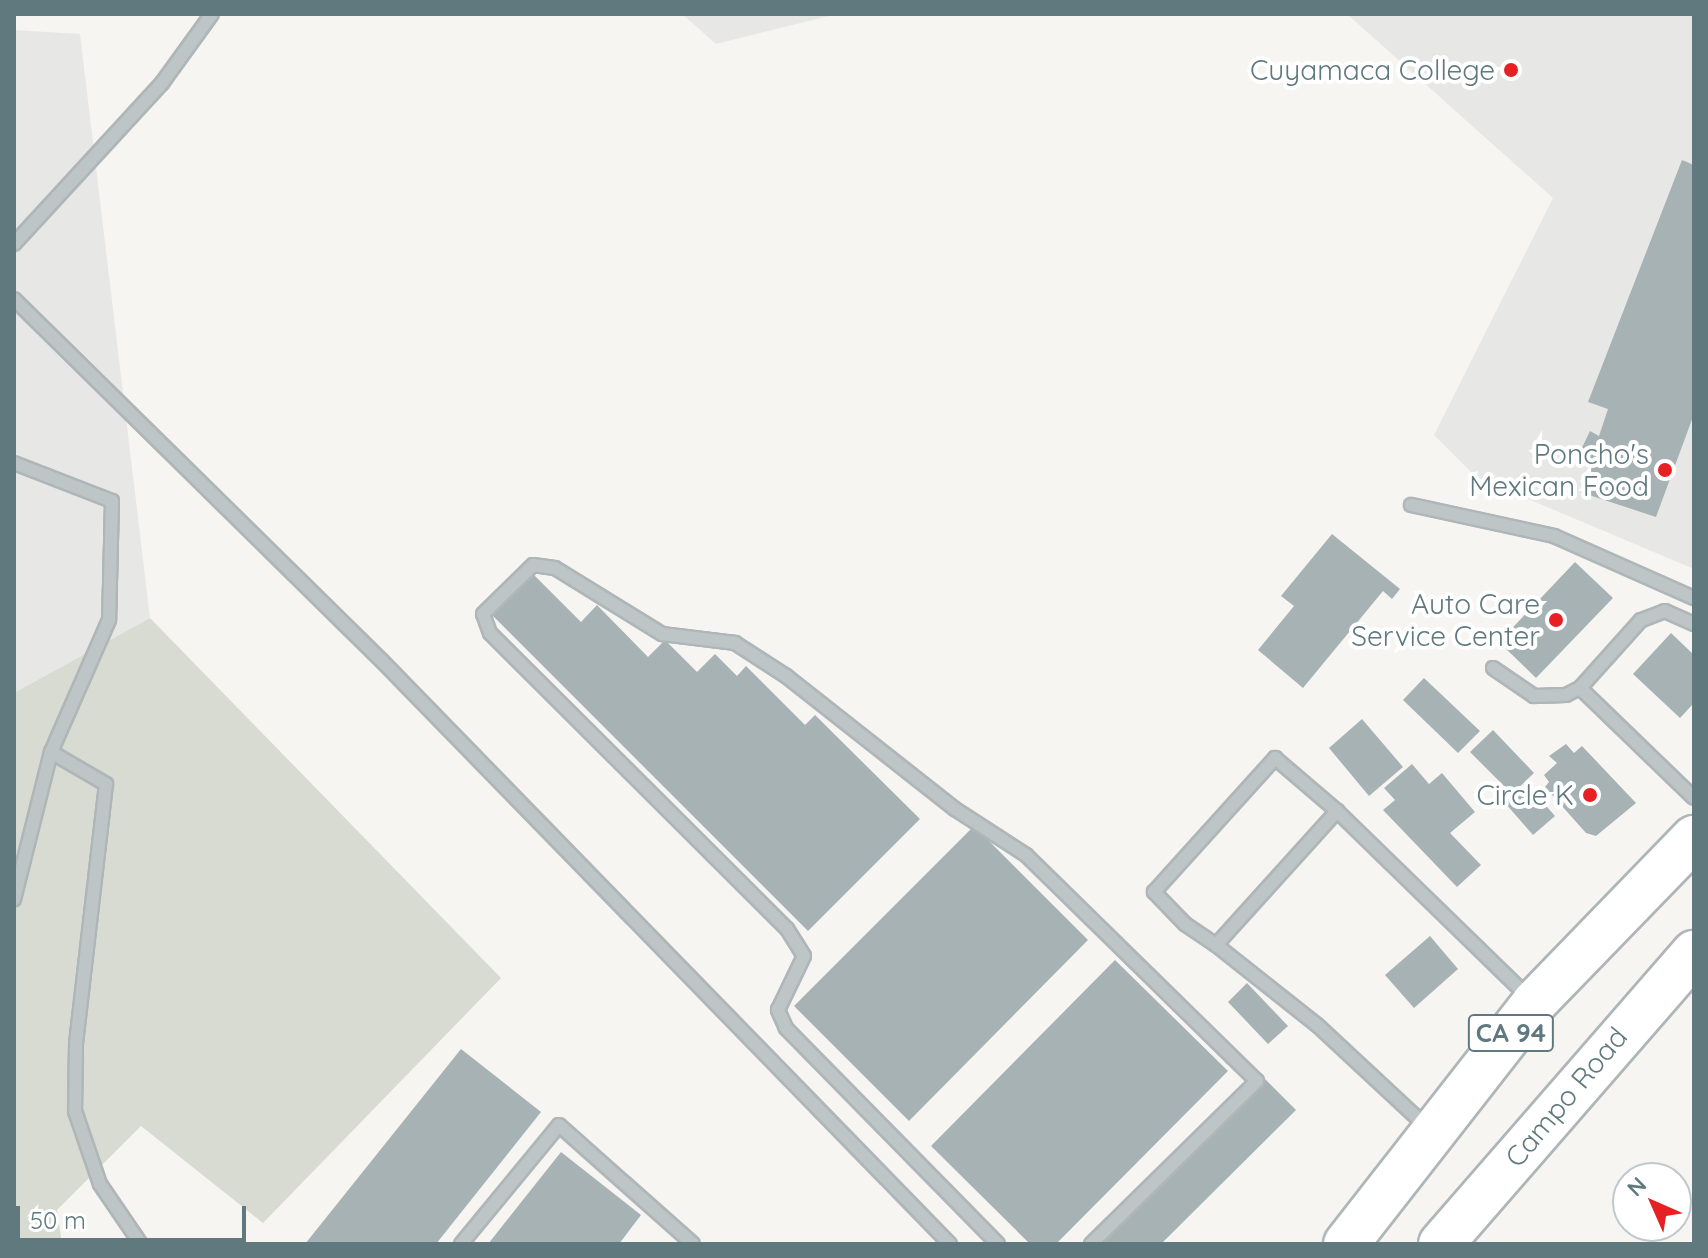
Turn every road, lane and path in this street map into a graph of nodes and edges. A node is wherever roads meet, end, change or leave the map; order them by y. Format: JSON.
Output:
{"nodes":[{"id":1,"x":212,"y":14,"type":"edge"},
{"id":2,"x":14,"y":244,"type":"edge"},
{"id":3,"x":14,"y":299,"type":"edge"},
{"id":4,"x":14,"y":463,"type":"edge"},
{"id":5,"x":1411,"y":505,"type":"dead end"},
{"id":6,"x":1694,"y":598,"type":"edge"},
{"id":7,"x":1694,"y":624,"type":"edge"},
{"id":8,"x":1493,"y":668,"type":"dead end"},
{"id":9,"x":1580,"y":688,"type":"junction"},
{"id":10,"x":51,"y":752,"type":"junction"},
{"id":11,"x":1694,"y":798,"type":"edge"},
{"id":12,"x":1337,"y":811,"type":"junction"},
{"id":13,"x":1694,"y":838,"type":"edge"},
{"id":14,"x":14,"y":899,"type":"edge"},
{"id":15,"x":1216,"y":945,"type":"junction"},
{"id":16,"x":1694,"y":953,"type":"edge"},
{"id":17,"x":1534,"y":1003,"type":"junction"},
{"id":18,"x":1434,"y":1133,"type":"junction"},
{"id":19,"x":141,"y":1244,"type":"edge"},
{"id":20,"x":461,"y":1244,"type":"edge"},
{"id":21,"x":693,"y":1244,"type":"edge"},
{"id":22,"x":950,"y":1244,"type":"edge"},
{"id":23,"x":998,"y":1244,"type":"edge"},
{"id":24,"x":1091,"y":1244,"type":"edge"},
{"id":25,"x":1346,"y":1244,"type":"edge"},
{"id":26,"x":1441,"y":1244,"type":"edge"}],
"edges":[{"from":1,"to":2,"type":"lane"},
{"from":3,"to":22,"type":"lane"},
{"from":4,"to":10,"type":"lane"},
{"from":5,"to":6,"type":"lane"},
{"from":7,"to":9,"type":"lane"},
{"from":8,"to":9,"type":"lane"},
{"from":9,"to":11,"type":"lane"},
{"from":10,"to":14,"type":"lane"},
{"from":10,"to":19,"type":"lane"},
{"from":12,"to":15,"type":"lane"},
{"from":12,"to":15,"type":"lane"},
{"from":12,"to":17,"type":"lane"},
{"from":13,"to":17,"type":"highway","number":"CA 94"},
{"from":15,"to":18,"type":"lane"},
{"from":16,"to":26,"type":"highway","name":"Campo Road","number":"CA 94"},
{"from":17,"to":18,"type":"highway","number":"CA 94"},
{"from":18,"to":25,"type":"highway","number":"CA 94"},
{"from":20,"to":21,"type":"lane"},
{"from":23,"to":24,"type":"lane"}]}
